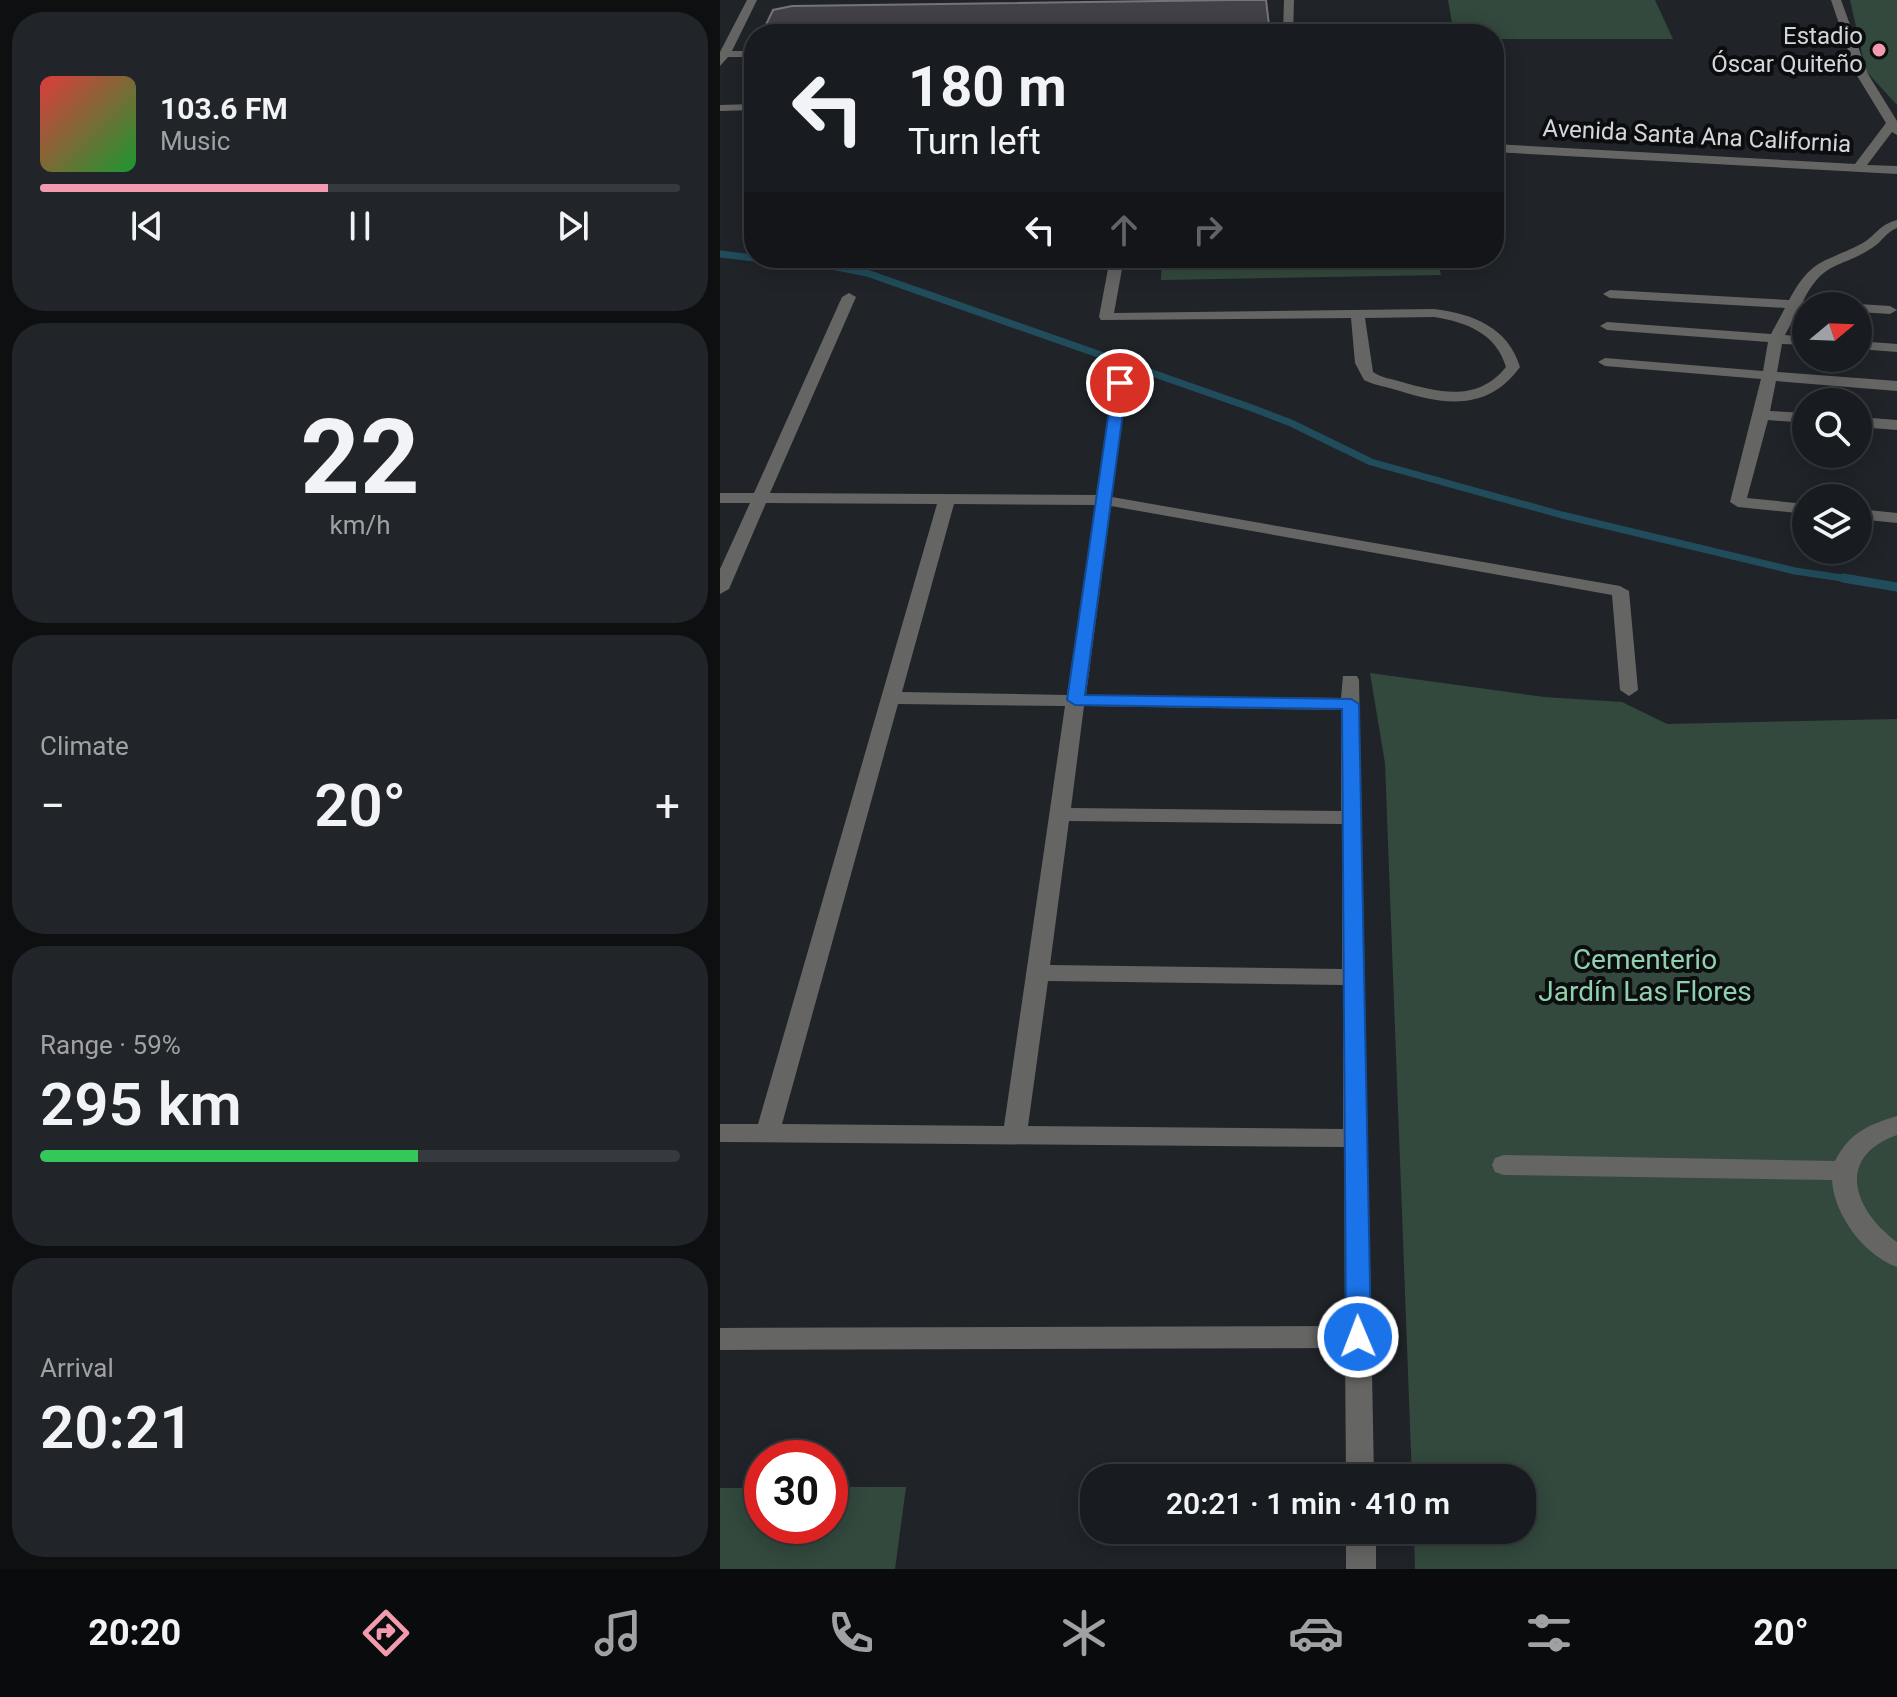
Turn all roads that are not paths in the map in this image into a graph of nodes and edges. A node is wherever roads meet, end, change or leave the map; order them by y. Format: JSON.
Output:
{"nodes":[{"id":1,"x":752,"y":0,"type":"edge"},
{"id":2,"x":1289,"y":0,"type":"edge"},
{"id":3,"x":1836,"y":0,"type":"edge"},
{"id":4,"x":1288,"y":24,"type":"edge"},
{"id":5,"x":744,"y":56,"type":"edge"},
{"id":6,"x":722,"y":59,"type":"edge"},
{"id":7,"x":744,"y":107,"type":"edge"},
{"id":8,"x":720,"y":108,"type":"edge"},
{"id":9,"x":1894,"y":128,"type":"edge"},
{"id":10,"x":1504,"y":149,"type":"edge"},
{"id":11,"x":1858,"y":168,"type":"junction"},
{"id":12,"x":1897,"y":170,"type":"edge"},
{"id":13,"x":1897,"y":224,"type":"edge"},
{"id":14,"x":1115,"y":268,"type":"edge"},
{"id":15,"x":1801,"y":292,"type":"edge"},
{"id":16,"x":1610,"y":294,"type":"dead end"},
{"id":17,"x":849,"y":297,"type":"dead end"},
{"id":18,"x":1792,"y":305,"type":"edge"},
{"id":19,"x":1872,"y":309,"type":"edge"},
{"id":20,"x":1792,"y":310,"type":"edge"},
{"id":21,"x":1890,"y":310,"type":"dead end"},
{"id":22,"x":1358,"y":314,"type":"junction"},
{"id":23,"x":1607,"y":326,"type":"dead end"},
{"id":24,"x":1776,"y":339,"type":"junction"},
{"id":25,"x":1792,"y":340,"type":"edge"},
{"id":26,"x":1872,"y":346,"type":"edge"},
{"id":27,"x":1897,"y":348,"type":"edge"},
{"id":28,"x":1605,"y":362,"type":"dead end"},
{"id":29,"x":1770,"y":375,"type":"junction"},
{"id":30,"x":1120,"y":383,"type":"dead end"},
{"id":31,"x":1897,"y":386,"type":"edge"},
{"id":32,"x":1762,"y":415,"type":"junction"},
{"id":33,"x":1792,"y":417,"type":"edge"},
{"id":34,"x":1872,"y":423,"type":"edge"},
{"id":35,"x":1897,"y":425,"type":"edge"},
{"id":36,"x":720,"y":498,"type":"edge"},
{"id":37,"x":759,"y":498,"type":"junction"},
{"id":38,"x":947,"y":498,"type":"junction"},
{"id":39,"x":1103,"y":500,"type":"junction"},
{"id":40,"x":1792,"y":508,"type":"edge"},
{"id":41,"x":1872,"y":515,"type":"edge"},
{"id":42,"x":1897,"y":518,"type":"edge"},
{"id":43,"x":720,"y":589,"type":"edge"},
{"id":44,"x":1629,"y":690,"type":"dead end"},
{"id":45,"x":893,"y":698,"type":"junction"},
{"id":46,"x":1075,"y":700,"type":"junction"},
{"id":47,"x":1060,"y":814,"type":"junction"},
{"id":48,"x":1352,"y":818,"type":"junction"},
{"id":49,"x":1037,"y":973,"type":"junction"},
{"id":50,"x":1354,"y":977,"type":"junction"},
{"id":51,"x":1897,"y":1125,"type":"edge"},
{"id":52,"x":768,"y":1132,"type":"junction"},
{"id":53,"x":720,"y":1133,"type":"edge"},
{"id":54,"x":1015,"y":1135,"type":"junction"},
{"id":55,"x":1356,"y":1138,"type":"junction"},
{"id":56,"x":1504,"y":1165,"type":"dead end"},
{"id":57,"x":1844,"y":1171,"type":"junction"},
{"id":58,"x":1897,"y":1256,"type":"edge"},
{"id":59,"x":1358,"y":1337,"type":"junction"},
{"id":60,"x":720,"y":1339,"type":"edge"},
{"id":61,"x":1360,"y":1464,"type":"edge"},
{"id":62,"x":1361,"y":1544,"type":"edge"},
{"id":63,"x":1361,"y":1569,"type":"edge"}],
"edges":[{"from":1,"to":6,"type":"street"},
{"from":2,"to":4,"type":"street"},
{"from":3,"to":9,"type":"street"},
{"from":5,"to":6,"type":"street"},
{"from":7,"to":8,"type":"street"},
{"from":9,"to":11,"type":"street"},
{"from":10,"to":11,"type":"street","name":"Avenida Santa Ana California"},
{"from":11,"to":12,"type":"street","name":"Avenida Santa Ana California"},
{"from":13,"to":15,"type":"street"},
{"from":14,"to":22,"type":"street"},
{"from":16,"to":18,"type":"street"},
{"from":17,"to":37,"type":"street"},
{"from":19,"to":21,"type":"street"},
{"from":20,"to":24,"type":"street"},
{"from":22,"to":22,"type":"street"},
{"from":23,"to":24,"type":"street"},
{"from":24,"to":25,"type":"street"},
{"from":24,"to":29,"type":"street"},
{"from":26,"to":27,"type":"street"},
{"from":28,"to":29,"type":"street"},
{"from":29,"to":31,"type":"street"},
{"from":29,"to":32,"type":"street"},
{"from":30,"to":39,"type":"street"},
{"from":32,"to":33,"type":"street"},
{"from":32,"to":40,"type":"street"},
{"from":34,"to":35,"type":"street"},
{"from":36,"to":37,"type":"street"},
{"from":37,"to":38,"type":"street"},
{"from":37,"to":43,"type":"street"},
{"from":38,"to":39,"type":"street"},
{"from":38,"to":45,"type":"street"},
{"from":39,"to":44,"type":"street"},
{"from":39,"to":46,"type":"street"},
{"from":41,"to":42,"type":"street"},
{"from":45,"to":46,"type":"street"},
{"from":45,"to":52,"type":"street"},
{"from":46,"to":47,"type":"street"},
{"from":46,"to":48,"type":"street"},
{"from":47,"to":48,"type":"street"},
{"from":47,"to":49,"type":"street"},
{"from":48,"to":50,"type":"street"},
{"from":49,"to":50,"type":"street"},
{"from":49,"to":54,"type":"street"},
{"from":50,"to":55,"type":"street"},
{"from":51,"to":57,"type":"street"},
{"from":52,"to":53,"type":"street"},
{"from":52,"to":54,"type":"street"},
{"from":54,"to":55,"type":"street"},
{"from":55,"to":59,"type":"street"},
{"from":56,"to":57,"type":"street"},
{"from":57,"to":58,"type":"street"},
{"from":59,"to":60,"type":"street"},
{"from":59,"to":61,"type":"street"},
{"from":62,"to":63,"type":"street"}]}
